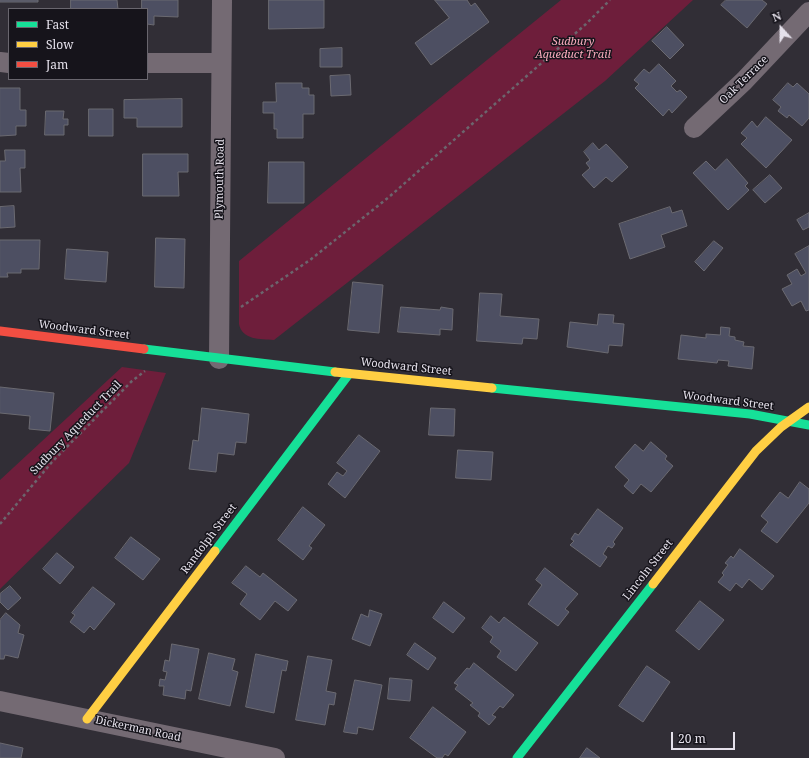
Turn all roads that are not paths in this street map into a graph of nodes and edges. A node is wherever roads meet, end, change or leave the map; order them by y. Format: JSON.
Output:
{"nodes":[{"id":1,"x":222,"y":0,"type":"edge"},
{"id":2,"x":809,"y":12,"type":"edge"},
{"id":3,"x":148,"y":63,"type":"edge"},
{"id":4,"x":221,"y":63,"type":"junction"},
{"id":5,"x":694,"y":128,"type":"dead end"},
{"id":6,"x":0,"y":331,"type":"edge"},
{"id":7,"x":219,"y":359,"type":"junction"},
{"id":8,"x":349,"y":374,"type":"junction"},
{"id":9,"x":809,"y":407,"type":"edge"},
{"id":10,"x":789,"y":421,"type":"junction"},
{"id":11,"x":809,"y":425,"type":"edge"},
{"id":12,"x":0,"y":701,"type":"edge"},
{"id":13,"x":87,"y":719,"type":"junction"},
{"id":14,"x":275,"y":758,"type":"edge"},
{"id":15,"x":517,"y":758,"type":"edge"}],
"edges":[{"from":1,"to":4,"type":"street","name":"Plymouth Road"},
{"from":2,"to":5,"type":"street","name":"Oak Terrace"},
{"from":3,"to":4,"type":"street"},
{"from":4,"to":7,"type":"street","name":"Plymouth Road"},
{"from":6,"to":7,"type":"street","name":"Woodward Street"},
{"from":7,"to":8,"type":"street","name":"Woodward Street"},
{"from":8,"to":10,"type":"street","name":"Woodward Street"},
{"from":8,"to":13,"type":"street","name":"Randolph Street"},
{"from":9,"to":10,"type":"street","name":"Lincoln Street"},
{"from":10,"to":11,"type":"street","name":"Woodward Street"},
{"from":10,"to":15,"type":"street","name":"Lincoln Street"},
{"from":12,"to":13,"type":"street","name":"Dickerman Road"},
{"from":13,"to":14,"type":"street","name":"Dickerman Road"}]}
